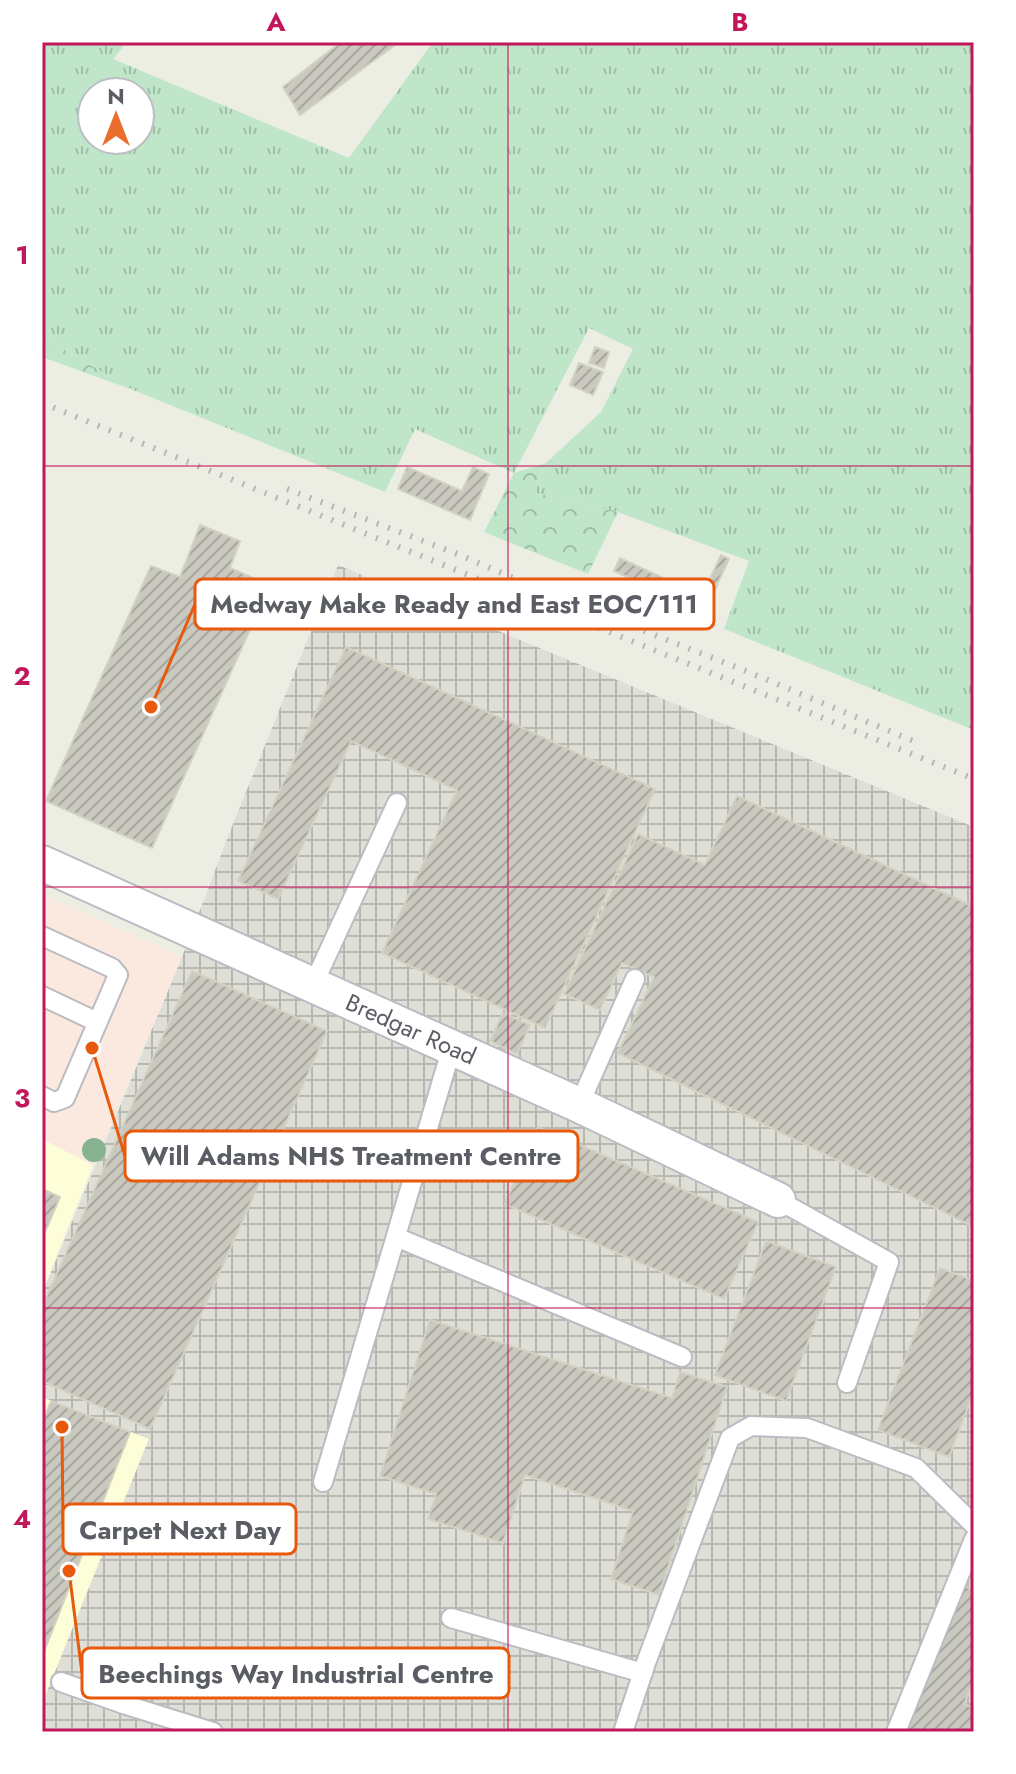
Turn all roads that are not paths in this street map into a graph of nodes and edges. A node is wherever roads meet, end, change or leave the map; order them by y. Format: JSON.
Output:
{"nodes":[{"id":1,"x":397,"y":803,"type":"dead end"},
{"id":2,"x":42,"y":863,"type":"edge"},
{"id":3,"x":42,"y":936,"type":"edge"},
{"id":4,"x":635,"y":979,"type":"dead end"},
{"id":5,"x":313,"y":985,"type":"junction"},
{"id":6,"x":42,"y":996,"type":"edge"},
{"id":7,"x":97,"y":1022,"type":"junction"},
{"id":8,"x":452,"y":1047,"type":"junction"},
{"id":9,"x":42,"y":1096,"type":"edge"},
{"id":10,"x":579,"y":1105,"type":"junction"},
{"id":11,"x":778,"y":1200,"type":"joint"},
{"id":12,"x":396,"y":1237,"type":"junction"},
{"id":13,"x":682,"y":1357,"type":"dead end"},
{"id":14,"x":847,"y":1383,"type":"dead end"},
{"id":15,"x":323,"y":1482,"type":"dead end"},
{"id":16,"x":974,"y":1525,"type":"edge"},
{"id":17,"x":974,"y":1539,"type":"edge"},
{"id":18,"x":451,"y":1618,"type":"dead end"},
{"id":19,"x":643,"y":1673,"type":"junction"},
{"id":20,"x":61,"y":1682,"type":"dead end"},
{"id":21,"x":213,"y":1732,"type":"edge"},
{"id":22,"x":623,"y":1732,"type":"edge"},
{"id":23,"x":896,"y":1732,"type":"edge"}],
"edges":[{"from":1,"to":5,"type":"lane"},
{"from":2,"to":5,"type":"street","name":"Bredgar Road"},
{"from":3,"to":7,"type":"lane"},
{"from":4,"to":10,"type":"lane"},
{"from":5,"to":8,"type":"street","name":"Bredgar Road"},
{"from":6,"to":7,"type":"lane"},
{"from":7,"to":9,"type":"lane"},
{"from":8,"to":10,"type":"street","name":"Bredgar Road"},
{"from":8,"to":12,"type":"lane"},
{"from":10,"to":11,"type":"street","name":"Bredgar Road"},
{"from":11,"to":14,"type":"lane"},
{"from":12,"to":13,"type":"lane"},
{"from":12,"to":15,"type":"lane"},
{"from":16,"to":19,"type":"lane"},
{"from":17,"to":23,"type":"lane"},
{"from":18,"to":19,"type":"lane"},
{"from":19,"to":22,"type":"lane"},
{"from":20,"to":21,"type":"lane"}]}
